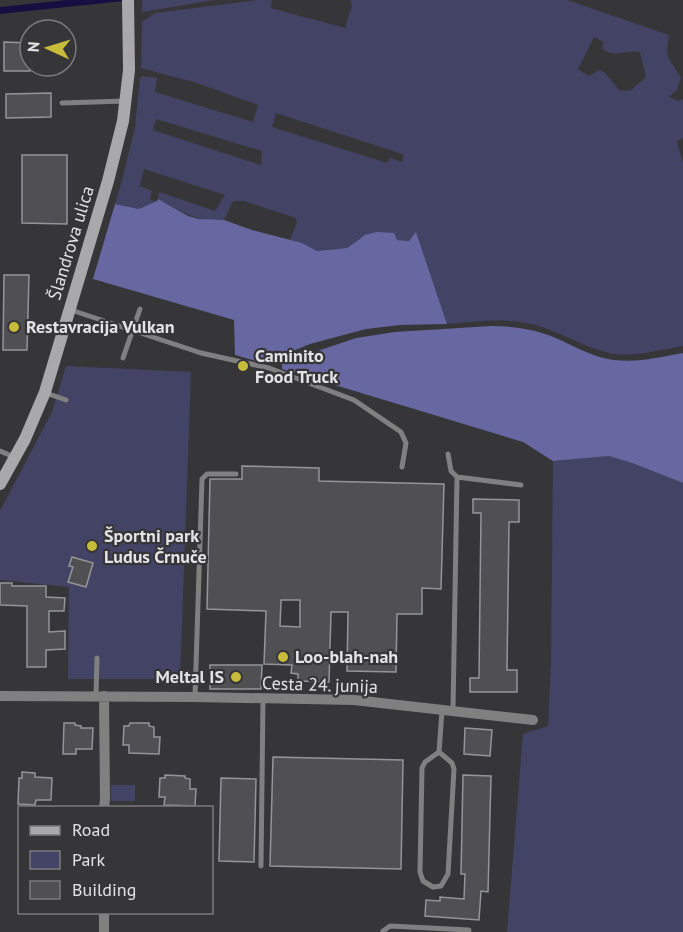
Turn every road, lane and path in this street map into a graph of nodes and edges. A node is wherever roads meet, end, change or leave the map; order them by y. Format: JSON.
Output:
{"nodes":[{"id":1,"x":128,"y":2,"type":"edge"},
{"id":2,"x":125,"y":100,"type":"junction"},
{"id":3,"x":62,"y":103,"type":"dead end"},
{"id":4,"x":140,"y":309,"type":"dead end"},
{"id":5,"x":70,"y":310,"type":"junction"},
{"id":6,"x":134,"y":330,"type":"junction"},
{"id":7,"x":123,"y":358,"type":"dead end"},
{"id":8,"x":45,"y":392,"type":"junction"},
{"id":9,"x":66,"y":400,"type":"dead end"},
{"id":10,"x":0,"y":451,"type":"edge"},
{"id":11,"x":448,"y":454,"type":"dead end"},
{"id":12,"x":15,"y":458,"type":"junction"},
{"id":13,"x":402,"y":467,"type":"dead end"},
{"id":14,"x":236,"y":474,"type":"dead end"},
{"id":15,"x":457,"y":477,"type":"junction"},
{"id":16,"x":0,"y":484,"type":"edge"},
{"id":17,"x":521,"y":485,"type":"dead end"},
{"id":18,"x":97,"y":658,"type":"dead end"},
{"id":19,"x":0,"y":696,"type":"edge"},
{"id":20,"x":100,"y":696,"type":"junction"},
{"id":21,"x":195,"y":697,"type":"junction"},
{"id":22,"x":263,"y":699,"type":"junction"},
{"id":23,"x":448,"y":710,"type":"junction"},
{"id":24,"x":533,"y":720,"type":"dead end"},
{"id":25,"x":439,"y":752,"type":"junction"},
{"id":26,"x":104,"y":806,"type":"edge"},
{"id":27,"x":261,"y":866,"type":"dead end"},
{"id":28,"x":104,"y":914,"type":"edge"},
{"id":29,"x":469,"y":930,"type":"dead end"},
{"id":30,"x":383,"y":931,"type":"edge"},
{"id":31,"x":104,"y":932,"type":"edge"}],
"edges":[{"from":1,"to":2,"type":"street","name":"Šlandrova ulica"},
{"from":2,"to":3,"type":"lane"},
{"from":2,"to":5,"type":"street","name":"Šlandrova ulica"},
{"from":4,"to":6,"type":"lane"},
{"from":5,"to":6,"type":"lane"},
{"from":5,"to":8,"type":"street","name":"Šlandrova ulica"},
{"from":6,"to":7,"type":"lane"},
{"from":6,"to":13,"type":"lane"},
{"from":8,"to":9,"type":"lane"},
{"from":8,"to":12,"type":"street","name":"Šlandrova ulica"},
{"from":10,"to":12,"type":"lane"},
{"from":11,"to":15,"type":"lane"},
{"from":12,"to":16,"type":"street","name":"Šlandrova ulica"},
{"from":14,"to":21,"type":"lane"},
{"from":15,"to":17,"type":"lane"},
{"from":15,"to":23,"type":"lane"},
{"from":18,"to":20,"type":"lane"},
{"from":19,"to":20,"type":"street","name":"Cesta 24. junija"},
{"from":20,"to":21,"type":"street","name":"Cesta 24. junija"},
{"from":20,"to":26,"type":"street"},
{"from":21,"to":22,"type":"street","name":"Cesta 24. junija"},
{"from":22,"to":23,"type":"street","name":"Cesta 24. junija"},
{"from":22,"to":27,"type":"lane"},
{"from":23,"to":24,"type":"street","name":"Cesta 24. junija"},
{"from":23,"to":25,"type":"lane"},
{"from":25,"to":25,"type":"lane"},
{"from":28,"to":31,"type":"street"},
{"from":29,"to":30,"type":"lane"}]}
